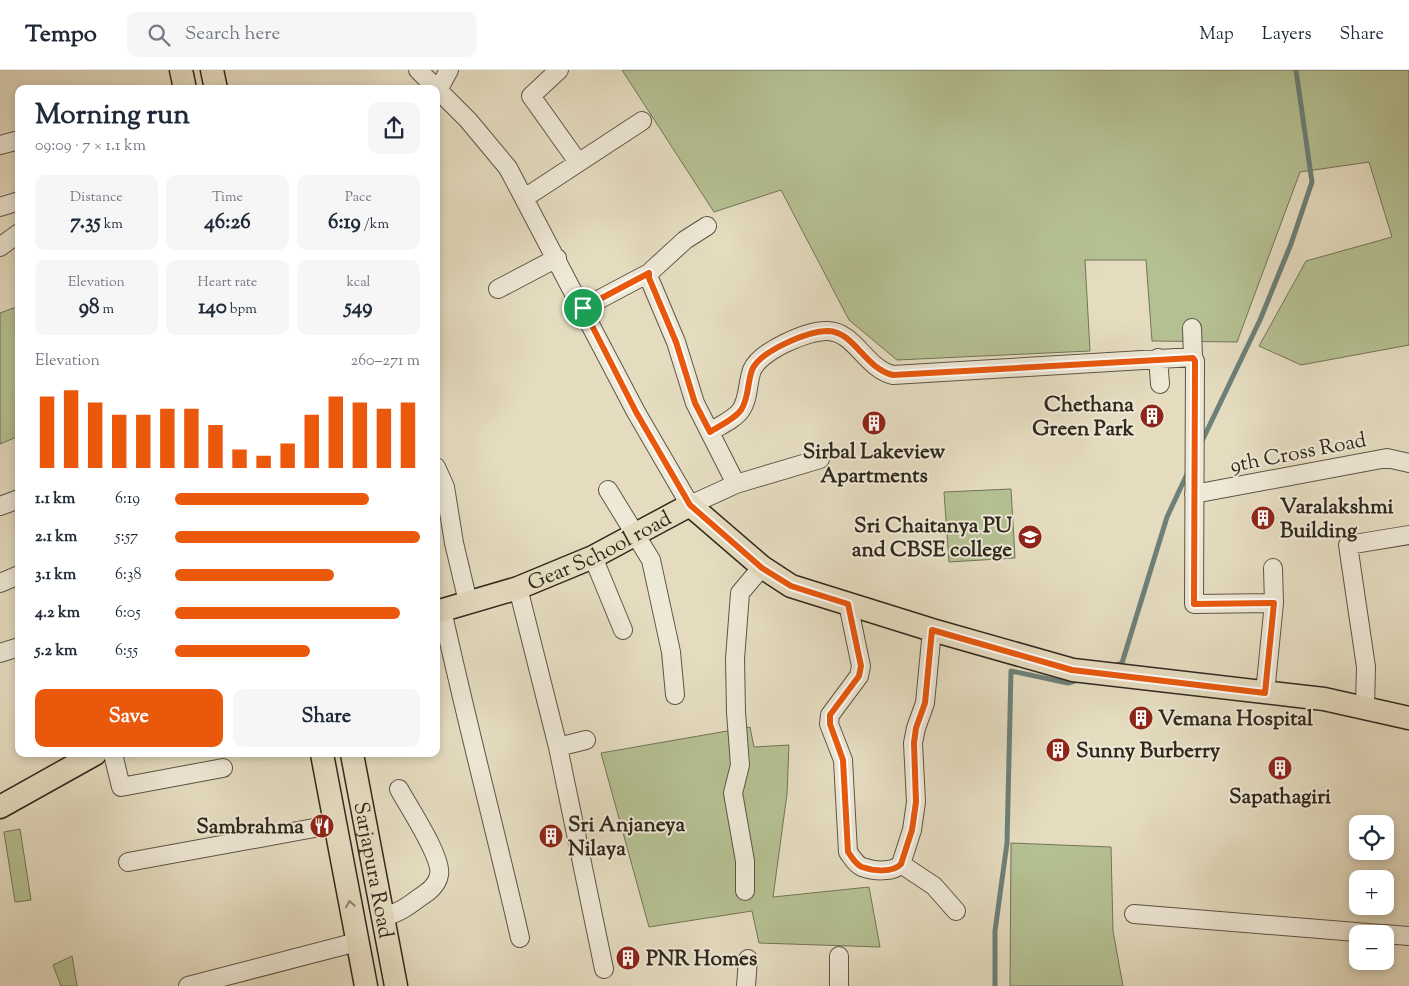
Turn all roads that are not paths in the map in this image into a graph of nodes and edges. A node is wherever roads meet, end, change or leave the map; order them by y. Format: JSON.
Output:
{"nodes":[{"id":1,"x":181,"y":70,"type":"edge"},
{"id":2,"x":212,"y":70,"type":"edge"},
{"id":3,"x":418,"y":70,"type":"edge"},
{"id":4,"x":449,"y":70,"type":"edge"},
{"id":5,"x":559,"y":70,"type":"edge"},
{"id":6,"x":184,"y":85,"type":"edge"},
{"id":7,"x":215,"y":85,"type":"edge"},
{"id":8,"x":431,"y":85,"type":"edge"},
{"id":9,"x":440,"y":89,"type":"edge"},
{"id":10,"x":440,"y":95,"type":"edge"},
{"id":11,"x":642,"y":121,"type":"dead end"},
{"id":12,"x":15,"y":141,"type":"edge"},
{"id":13,"x":0,"y":146,"type":"edge"},
{"id":14,"x":578,"y":162,"type":"junction"},
{"id":15,"x":526,"y":197,"type":"junction"},
{"id":16,"x":15,"y":202,"type":"edge"},
{"id":17,"x":0,"y":206,"type":"edge"},
{"id":18,"x":707,"y":226,"type":"dead end"},
{"id":19,"x":15,"y":236,"type":"edge"},
{"id":20,"x":0,"y":246,"type":"edge"},
{"id":21,"x":557,"y":258,"type":"junction"},
{"id":22,"x":649,"y":273,"type":"junction"},
{"id":23,"x":498,"y":289,"type":"dead end"},
{"id":24,"x":583,"y":308,"type":"junction"},
{"id":25,"x":1192,"y":328,"type":"dead end"},
{"id":26,"x":1158,"y":358,"type":"junction"},
{"id":27,"x":1193,"y":358,"type":"junction"},
{"id":28,"x":1160,"y":384,"type":"dead end"},
{"id":29,"x":710,"y":432,"type":"junction"},
{"id":30,"x":820,"y":459,"type":"dead end"},
{"id":31,"x":1409,"y":463,"type":"edge"},
{"id":32,"x":440,"y":475,"type":"edge"},
{"id":33,"x":736,"y":484,"type":"junction"},
{"id":34,"x":608,"y":490,"type":"dead end"},
{"id":35,"x":1194,"y":494,"type":"junction"},
{"id":36,"x":15,"y":500,"type":"edge"},
{"id":37,"x":690,"y":505,"type":"junction"},
{"id":38,"x":0,"y":506,"type":"edge"},
{"id":39,"x":636,"y":534,"type":"junction"},
{"id":40,"x":1409,"y":534,"type":"edge"},
{"id":41,"x":593,"y":557,"type":"junction"},
{"id":42,"x":762,"y":568,"type":"junction"},
{"id":43,"x":1273,"y":568,"type":"dead end"},
{"id":44,"x":15,"y":576,"type":"edge"},
{"id":45,"x":0,"y":582,"type":"edge"},
{"id":46,"x":518,"y":588,"type":"junction"},
{"id":47,"x":468,"y":602,"type":"junction"},
{"id":48,"x":1274,"y":603,"type":"junction"},
{"id":49,"x":848,"y":604,"type":"junction"},
{"id":50,"x":440,"y":611,"type":"edge"},
{"id":51,"x":440,"y":615,"type":"edge"},
{"id":52,"x":623,"y":630,"type":"dead end"},
{"id":53,"x":932,"y":630,"type":"junction"},
{"id":54,"x":15,"y":648,"type":"edge"},
{"id":55,"x":0,"y":653,"type":"edge"},
{"id":56,"x":1265,"y":693,"type":"junction"},
{"id":57,"x":675,"y":695,"type":"dead end"},
{"id":58,"x":1365,"y":708,"type":"junction"},
{"id":59,"x":1409,"y":718,"type":"edge"},
{"id":60,"x":586,"y":740,"type":"dead end"},
{"id":61,"x":558,"y":747,"type":"junction"},
{"id":62,"x":91,"y":757,"type":"edge"},
{"id":63,"x":114,"y":757,"type":"edge"},
{"id":64,"x":323,"y":757,"type":"edge"},
{"id":65,"x":353,"y":757,"type":"edge"},
{"id":66,"x":223,"y":768,"type":"dead end"},
{"id":67,"x":399,"y":789,"type":"dead end"},
{"id":68,"x":0,"y":807,"type":"edge"},
{"id":69,"x":336,"y":824,"type":"junction"},
{"id":70,"x":128,"y":862,"type":"dead end"},
{"id":71,"x":901,"y":864,"type":"junction"},
{"id":72,"x":746,"y":891,"type":"dead end"},
{"id":73,"x":956,"y":911,"type":"dead end"},
{"id":74,"x":1134,"y":914,"type":"dead end"},
{"id":75,"x":382,"y":917,"type":"junction"},
{"id":76,"x":1349,"y":931,"type":"edge"},
{"id":77,"x":1394,"y":935,"type":"edge"},
{"id":78,"x":1409,"y":936,"type":"edge"},
{"id":79,"x":520,"y":938,"type":"dead end"},
{"id":80,"x":357,"y":942,"type":"junction"},
{"id":81,"x":839,"y":956,"type":"dead end"},
{"id":82,"x":748,"y":959,"type":"dead end"},
{"id":83,"x":604,"y":969,"type":"dead end"},
{"id":84,"x":188,"y":986,"type":"edge"},
{"id":85,"x":366,"y":986,"type":"edge"},
{"id":86,"x":396,"y":986,"type":"edge"},
{"id":87,"x":746,"y":986,"type":"edge"},
{"id":88,"x":839,"y":986,"type":"edge"}],
"edges":[{"from":1,"to":6,"type":"main road"},
{"from":2,"to":7,"type":"main road"},
{"from":3,"to":8,"type":"street"},
{"from":4,"to":9,"type":"street"},
{"from":5,"to":14,"type":"street"},
{"from":10,"to":15,"type":"street"},
{"from":11,"to":14,"type":"street"},
{"from":12,"to":13,"type":"street"},
{"from":14,"to":15,"type":"street"},
{"from":15,"to":21,"type":"street"},
{"from":16,"to":17,"type":"street"},
{"from":18,"to":22,"type":"street"},
{"from":19,"to":20,"type":"street"},
{"from":21,"to":23,"type":"street"},
{"from":21,"to":24,"type":"street"},
{"from":22,"to":24,"type":"street"},
{"from":22,"to":29,"type":"street"},
{"from":24,"to":37,"type":"street"},
{"from":25,"to":27,"type":"street"},
{"from":26,"to":27,"type":"street"},
{"from":26,"to":28,"type":"street"},
{"from":26,"to":29,"type":"street"},
{"from":27,"to":35,"type":"street"},
{"from":29,"to":33,"type":"street"},
{"from":30,"to":33,"type":"street"},
{"from":31,"to":35,"type":"street","name":"9th Cross Road"},
{"from":32,"to":47,"type":"street"},
{"from":33,"to":37,"type":"street"},
{"from":34,"to":39,"type":"street"},
{"from":35,"to":48,"type":"street"},
{"from":36,"to":38,"type":"street"},
{"from":37,"to":39,"type":"main road","name":"Gear School road"},
{"from":37,"to":42,"type":"main road","name":"Gear School road"},
{"from":39,"to":41,"type":"main road","name":"Gear School road"},
{"from":39,"to":57,"type":"street"},
{"from":40,"to":58,"type":"street"},
{"from":41,"to":46,"type":"main road","name":"Gear School road"},
{"from":41,"to":52,"type":"street"},
{"from":42,"to":49,"type":"main road","name":"Gear School road"},
{"from":42,"to":72,"type":"street"},
{"from":43,"to":48,"type":"street"},
{"from":44,"to":45,"type":"street"},
{"from":46,"to":47,"type":"main road","name":"Gear School road"},
{"from":46,"to":61,"type":"street"},
{"from":47,"to":50,"type":"main road","name":"Gear School road"},
{"from":48,"to":56,"type":"street"},
{"from":49,"to":53,"type":"main road","name":"Gear School road"},
{"from":49,"to":71,"type":"street"},
{"from":51,"to":79,"type":"street"},
{"from":53,"to":56,"type":"main road","name":"Gear School road"},
{"from":53,"to":71,"type":"street"},
{"from":54,"to":55,"type":"street"},
{"from":56,"to":58,"type":"main road","name":"Gear School road"},
{"from":58,"to":59,"type":"main road","name":"Gear School road"},
{"from":60,"to":61,"type":"street"},
{"from":61,"to":83,"type":"street"},
{"from":62,"to":68,"type":"main road"},
{"from":63,"to":66,"type":"street"},
{"from":64,"to":69,"type":"main road","name":"Sarjapura Road"},
{"from":65,"to":75,"type":"main road","name":"Sarjapura Road"},
{"from":67,"to":75,"type":"street"},
{"from":69,"to":70,"type":"street"},
{"from":80,"to":69,"type":"main road","name":"Sarjapura Road","one_way":true},
{"from":71,"to":73,"type":"street"},
{"from":74,"to":76,"type":"street"},
{"from":75,"to":86,"type":"main road","name":"Sarjapura Road"},
{"from":77,"to":78,"type":"street"},
{"from":80,"to":84,"type":"street"},
{"from":80,"to":85,"type":"main road","name":"Sarjapura Road"},
{"from":81,"to":88,"type":"street"},
{"from":82,"to":87,"type":"street"}]}
